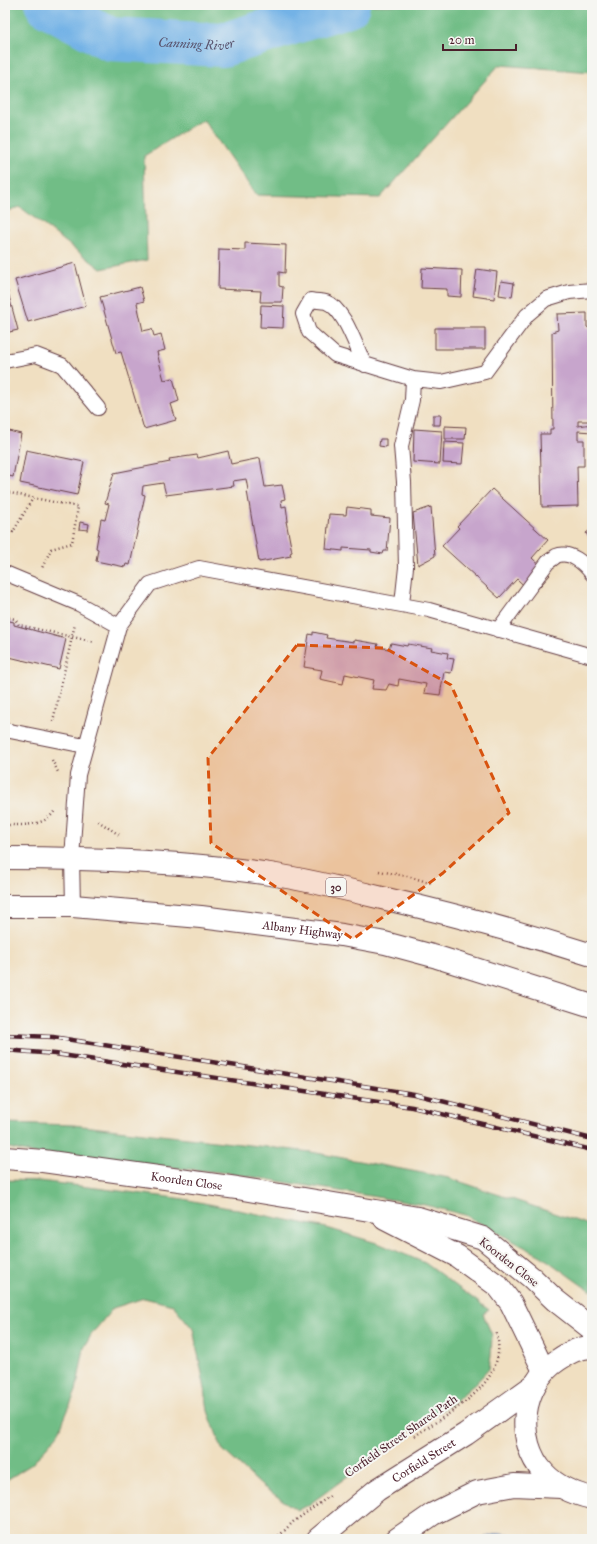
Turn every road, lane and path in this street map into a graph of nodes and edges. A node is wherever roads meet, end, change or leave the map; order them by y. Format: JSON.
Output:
{"nodes":[{"id":1,"x":592,"y":290,"type":"edge"},
{"id":2,"x":5,"y":361,"type":"edge"},
{"id":3,"x":365,"y":365,"type":"junction"},
{"id":4,"x":413,"y":379,"type":"junction"},
{"id":5,"x":98,"y":408,"type":"dead end"},
{"id":6,"x":5,"y":492,"type":"edge"},
{"id":7,"x":33,"y":498,"type":"junction"},
{"id":8,"x":5,"y":528,"type":"edge"},
{"id":9,"x":5,"y":573,"type":"edge"},
{"id":10,"x":592,"y":574,"type":"edge"},
{"id":11,"x":38,"y":575,"type":"dead end"},
{"id":12,"x":79,"y":604,"type":"junction"},
{"id":13,"x":402,"y":604,"type":"junction"},
{"id":14,"x":5,"y":617,"type":"edge"},
{"id":15,"x":119,"y":626,"type":"junction"},
{"id":16,"x":498,"y":630,"type":"junction"},
{"id":17,"x":72,"y":637,"type":"junction"},
{"id":18,"x":113,"y":646,"type":"junction"},
{"id":19,"x":592,"y":656,"type":"edge"},
{"id":20,"x":53,"y":720,"type":"dead end"},
{"id":21,"x":5,"y":730,"type":"edge"},
{"id":22,"x":85,"y":746,"type":"junction"},
{"id":23,"x":54,"y":812,"type":"dead end"},
{"id":24,"x":5,"y":825,"type":"edge"},
{"id":25,"x":5,"y":858,"type":"edge"},
{"id":26,"x":72,"y":858,"type":"junction"},
{"id":27,"x":5,"y":906,"type":"edge"},
{"id":28,"x":73,"y":906,"type":"junction"},
{"id":29,"x":592,"y":956,"type":"edge"},
{"id":30,"x":592,"y":1006,"type":"edge"},
{"id":31,"x":5,"y":1158,"type":"edge"},
{"id":32,"x":368,"y":1210,"type":"junction"},
{"id":33,"x":496,"y":1329,"type":"dead end"},
{"id":34,"x":592,"y":1329,"type":"edge"},
{"id":35,"x":592,"y":1347,"type":"edge"},
{"id":36,"x":539,"y":1379,"type":"junction"},
{"id":37,"x":410,"y":1440,"type":"dead end"},
{"id":38,"x":561,"y":1487,"type":"junction"},
{"id":39,"x":335,"y":1492,"type":"dead end"},
{"id":40,"x":592,"y":1498,"type":"edge"},
{"id":41,"x":276,"y":1539,"type":"edge"},
{"id":42,"x":318,"y":1539,"type":"edge"},
{"id":43,"x":397,"y":1539,"type":"edge"}],
"edges":[{"from":1,"to":4,"type":"lane"},
{"from":2,"to":5,"type":"lane"},
{"from":3,"to":3,"type":"lane"},
{"from":3,"to":4,"type":"lane"},
{"from":4,"to":13,"type":"lane"},
{"from":6,"to":7,"type":"path"},
{"from":7,"to":8,"type":"path"},
{"from":7,"to":11,"type":"path"},
{"from":9,"to":12,"type":"lane"},
{"from":10,"to":16,"type":"lane"},
{"from":12,"to":15,"type":"lane"},
{"from":12,"to":17,"type":"path"},
{"from":13,"to":15,"type":"lane"},
{"from":13,"to":16,"type":"lane"},
{"from":14,"to":17,"type":"path"},
{"from":15,"to":18,"type":"lane"},
{"from":16,"to":19,"type":"lane"},
{"from":17,"to":18,"type":"path"},
{"from":17,"to":20,"type":"path"},
{"from":18,"to":22,"type":"lane"},
{"from":21,"to":22,"type":"lane"},
{"from":22,"to":26,"type":"lane"},
{"from":23,"to":24,"type":"path"},
{"from":25,"to":26,"type":"main road","number":"30"},
{"from":26,"to":28,"type":"lane"},
{"from":26,"to":29,"type":"main road","number":"30"},
{"from":27,"to":28,"type":"main road","name":"Albany Highway"},
{"from":28,"to":30,"type":"main road","name":"Albany Highway"},
{"from":31,"to":32,"type":"main road","name":"Koorden Close"},
{"from":32,"to":34,"type":"main road","name":"Koorden Close"},
{"from":32,"to":36,"type":"main road","name":"Koorden Close"},
{"from":33,"to":37,"type":"path","name":"Corfield Street Shared Path"},
{"from":35,"to":36,"type":"main road","name":"Corfield Street"},
{"from":36,"to":38,"type":"main road"},
{"from":36,"to":42,"type":"main road","name":"Corfield Street"},
{"from":38,"to":40,"type":"main road"},
{"from":38,"to":43,"type":"main road"},
{"from":39,"to":41,"type":"path"}]}
